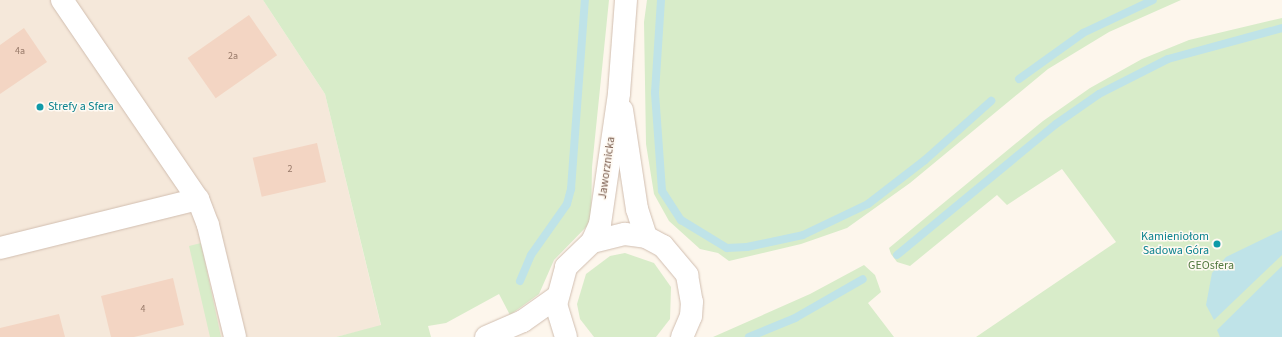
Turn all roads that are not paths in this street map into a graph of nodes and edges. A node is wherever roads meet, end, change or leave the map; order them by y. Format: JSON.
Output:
{"nodes":[{"id":1,"x":62,"y":0,"type":"edge"},
{"id":2,"x":626,"y":0,"type":"edge"},
{"id":3,"x":619,"y":93,"type":"junction"},
{"id":4,"x":198,"y":199,"type":"junction"},
{"id":5,"x":646,"y":237,"type":"junction"},
{"id":6,"x":592,"y":242,"type":"junction"},
{"id":7,"x":0,"y":248,"type":"edge"},
{"id":8,"x":557,"y":297,"type":"junction"},
{"id":9,"x":235,"y":337,"type":"edge"},
{"id":10,"x":486,"y":337,"type":"edge"},
{"id":11,"x":566,"y":337,"type":"edge"},
{"id":12,"x":682,"y":337,"type":"edge"}],
"edges":[{"from":1,"to":4,"type":"street"},
{"from":2,"to":3,"type":"street","name":"Jaworznicka"},
{"from":3,"to":5,"type":"street","name":"Jaworznicka"},
{"from":3,"to":6,"type":"street","name":"Jaworznicka"},
{"from":4,"to":7,"type":"street"},
{"from":4,"to":9,"type":"street"},
{"from":5,"to":6,"type":"street"},
{"from":5,"to":12,"type":"street"},
{"from":6,"to":8,"type":"street"},
{"from":8,"to":10,"type":"street"},
{"from":8,"to":11,"type":"street"}]}
